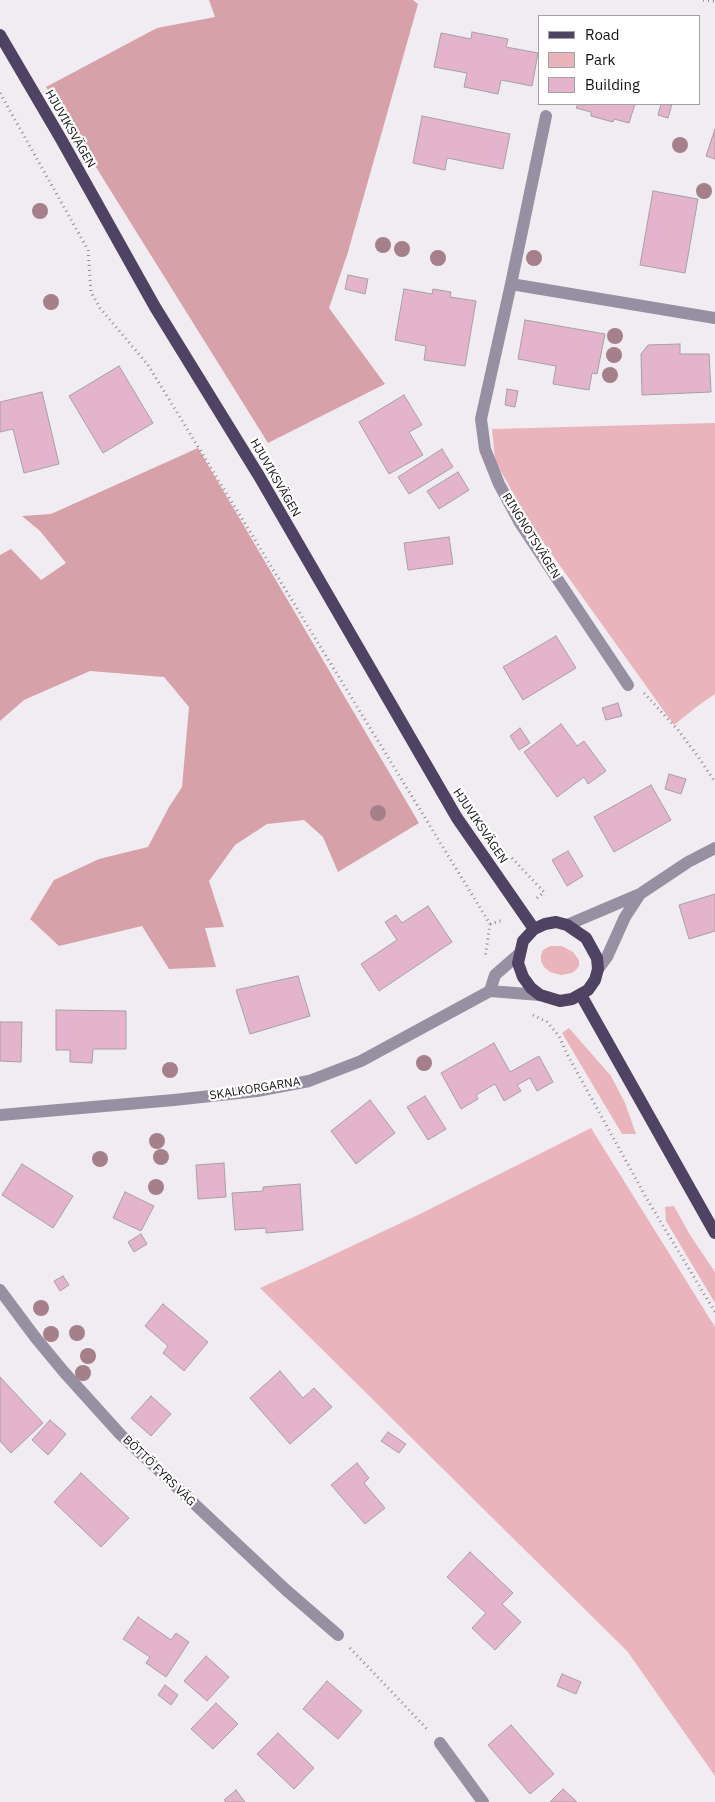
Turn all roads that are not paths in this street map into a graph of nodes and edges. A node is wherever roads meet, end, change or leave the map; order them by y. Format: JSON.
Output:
{"nodes":[{"id":1,"x":0,"y":35,"type":"edge"},
{"id":2,"x":546,"y":116,"type":"dead end"},
{"id":3,"x":511,"y":284,"type":"junction"},
{"id":4,"x":715,"y":318,"type":"edge"},
{"id":5,"x":628,"y":685,"type":"road end"},
{"id":6,"x":715,"y":848,"type":"edge"},
{"id":7,"x":640,"y":894,"type":"junction"},
{"id":8,"x":567,"y":925,"type":"junction"},
{"id":9,"x":534,"y":929,"type":"junction"},
{"id":10,"x":519,"y":954,"type":"junction"},
{"id":11,"x":598,"y":969,"type":"junction"},
{"id":12,"x":490,"y":991,"type":"junction"},
{"id":13,"x":540,"y":995,"type":"junction"},
{"id":14,"x":581,"y":995,"type":"junction"},
{"id":15,"x":0,"y":1115,"type":"edge"},
{"id":16,"x":715,"y":1233,"type":"edge"},
{"id":17,"x":0,"y":1290,"type":"edge"},
{"id":18,"x":338,"y":1635,"type":"road end"},
{"id":19,"x":440,"y":1743,"type":"road end"},
{"id":20,"x":483,"y":1802,"type":"edge"}],
"edges":[{"from":1,"to":9,"type":"main road","name":"HJUVIKSVÄGEN"},
{"from":2,"to":3,"type":"street","name":"RINGNOTSVÄGEN"},
{"from":3,"to":4,"type":"street"},
{"from":3,"to":5,"type":"street","name":"RINGNOTSVÄGEN"},
{"from":6,"to":7,"type":"street"},
{"from":7,"to":8,"type":"street"},
{"from":7,"to":11,"type":"street"},
{"from":8,"to":9,"type":"main road"},
{"from":8,"to":11,"type":"main road"},
{"from":9,"to":10,"type":"main road"},
{"from":10,"to":12,"type":"street"},
{"from":10,"to":13,"type":"main road"},
{"from":11,"to":14,"type":"main road"},
{"from":12,"to":13,"type":"street"},
{"from":12,"to":15,"type":"street","name":"SKALKORGARNA"},
{"from":13,"to":14,"type":"main road"},
{"from":14,"to":16,"type":"main road"},
{"from":17,"to":18,"type":"street","name":"BÖTTÖ FYRS VÄG"},
{"from":19,"to":20,"type":"street"}]}
